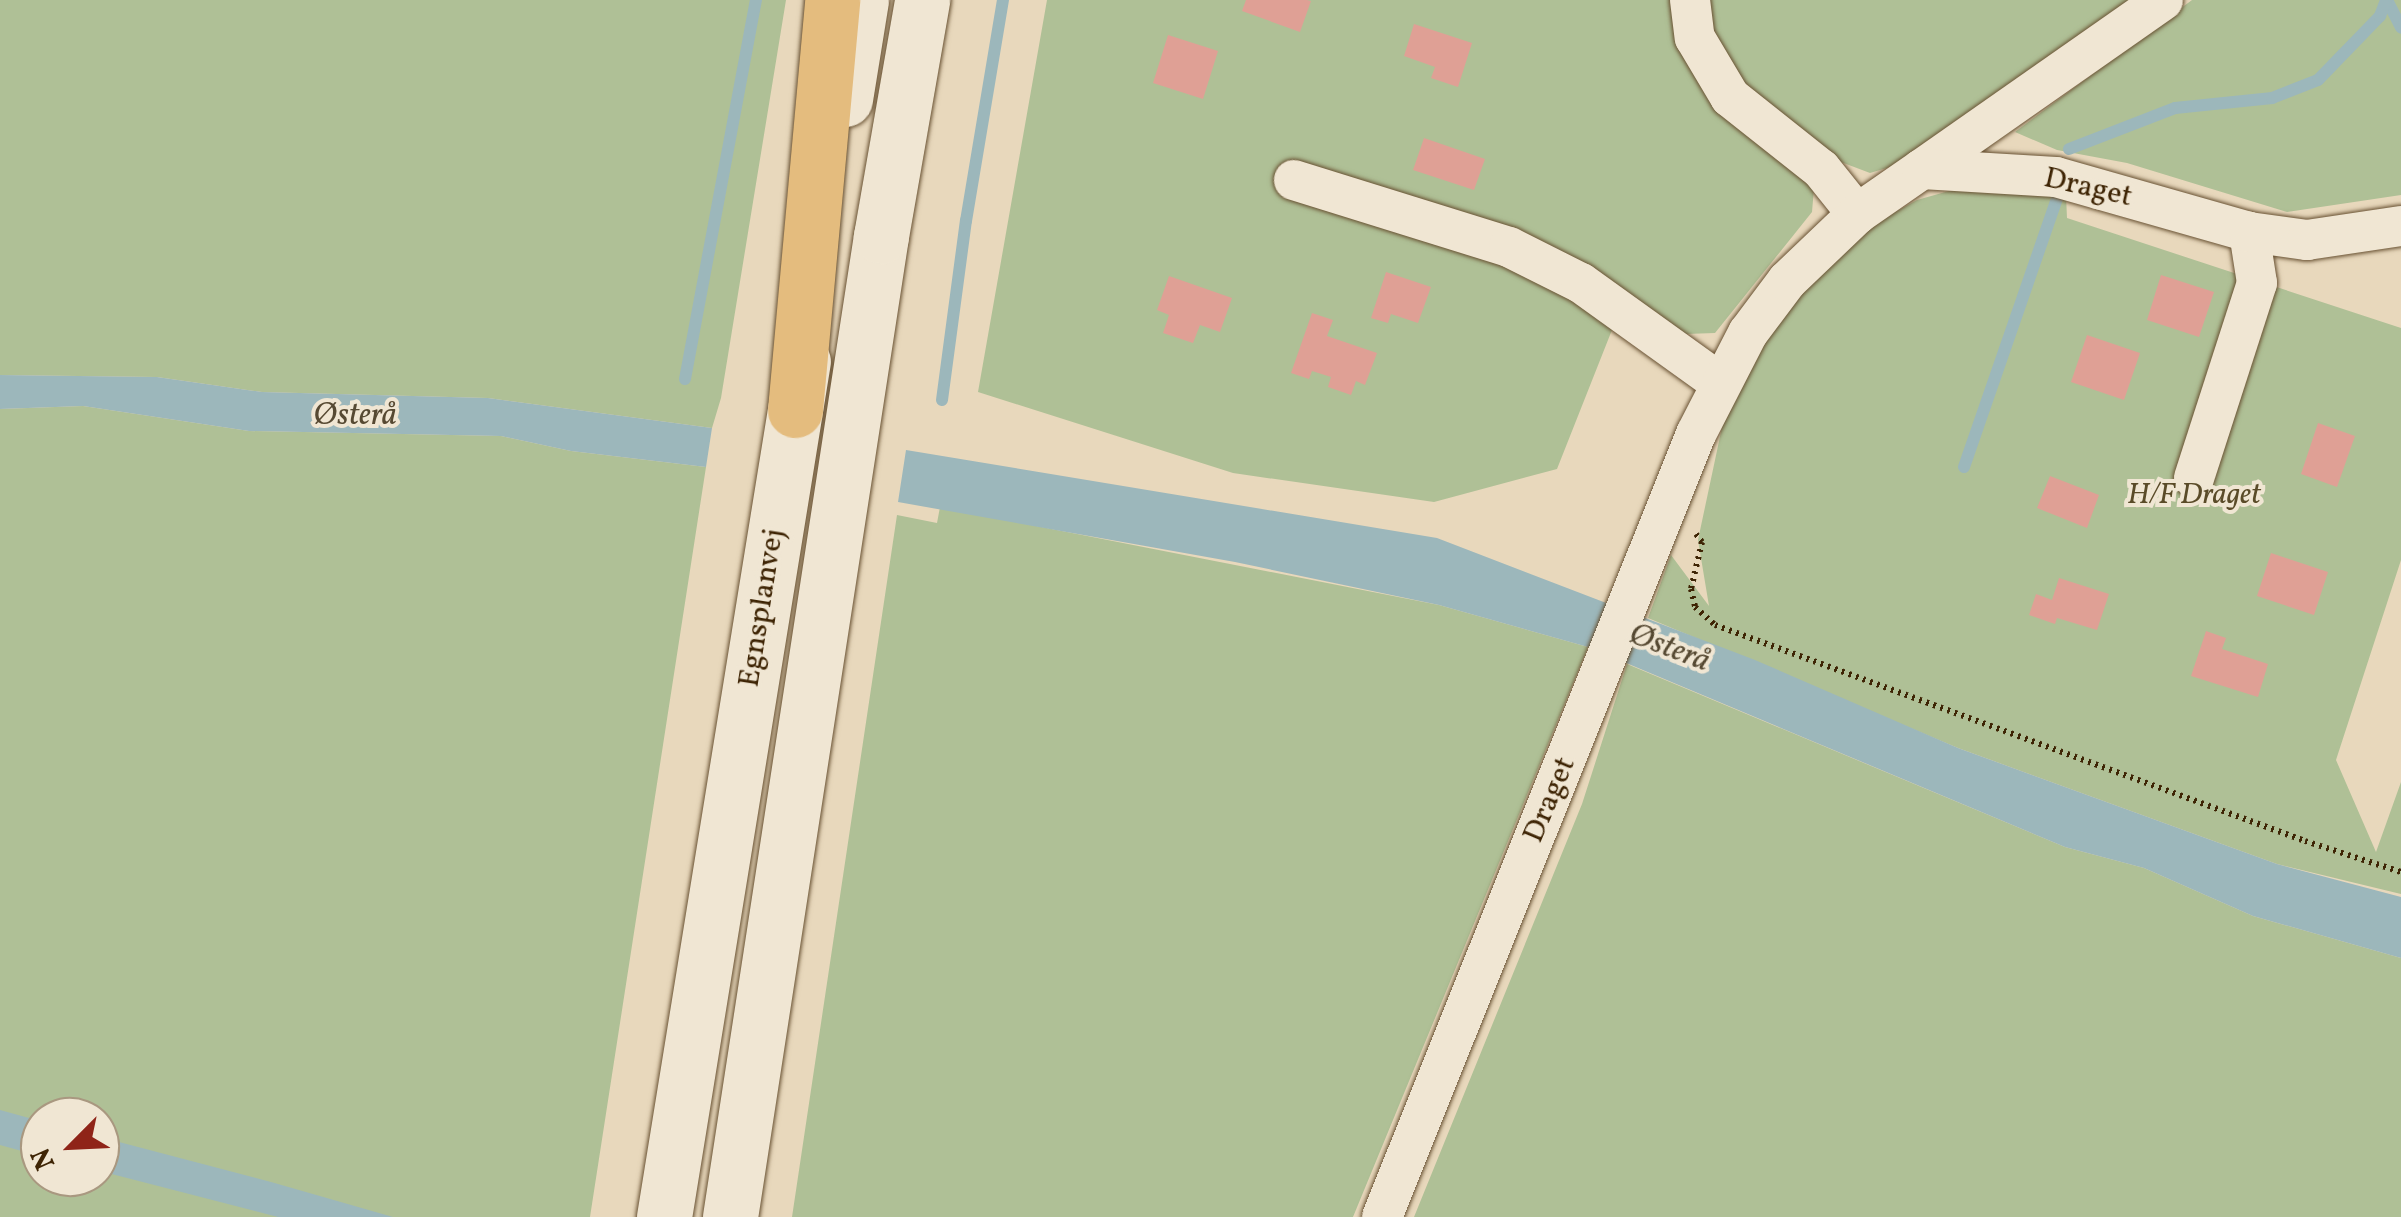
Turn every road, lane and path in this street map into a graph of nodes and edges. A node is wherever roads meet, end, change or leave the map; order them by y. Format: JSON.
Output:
{"nodes":[{"id":1,"x":832,"y":0,"type":"edge"},
{"id":2,"x":861,"y":0,"type":"edge"},
{"id":3,"x":922,"y":0,"type":"edge"},
{"id":4,"x":1690,"y":0,"type":"edge"},
{"id":5,"x":2163,"y":0,"type":"edge"},
{"id":6,"x":1922,"y":169,"type":"junction"},
{"id":7,"x":1294,"y":180,"type":"dead end"},
{"id":8,"x":1857,"y":214,"type":"junction"},
{"id":9,"x":2401,"y":226,"type":"edge"},
{"id":10,"x":2249,"y":232,"type":"junction"},
{"id":11,"x":1720,"y":383,"type":"junction"},
{"id":12,"x":794,"y":410,"type":"junction"},
{"id":13,"x":2194,"y":478,"type":"dead end"},
{"id":14,"x":1659,"y":529,"type":"junction"},
{"id":15,"x":2401,"y":872,"type":"edge"},
{"id":16,"x":664,"y":1217,"type":"edge"},
{"id":17,"x":730,"y":1217,"type":"edge"},
{"id":18,"x":1382,"y":1217,"type":"edge"}],
"edges":[{"from":1,"to":12,"type":"highway"},
{"from":2,"to":12,"type":"main road","name":"Egnsplanvej"},
{"from":3,"to":17,"type":"main road","name":"Egnsplanvej"},
{"from":4,"to":8,"type":"street"},
{"from":5,"to":6,"type":"street","name":"Draget"},
{"from":6,"to":8,"type":"street","name":"Draget"},
{"from":6,"to":10,"type":"street","name":"Draget"},
{"from":7,"to":11,"type":"street"},
{"from":8,"to":11,"type":"street","name":"Draget"},
{"from":9,"to":10,"type":"street","name":"Draget"},
{"from":10,"to":13,"type":"street"},
{"from":11,"to":14,"type":"street","name":"Draget"},
{"from":12,"to":16,"type":"main road","name":"Egnsplanvej"},
{"from":14,"to":15,"type":"path"},
{"from":14,"to":18,"type":"street","name":"Draget"}]}
